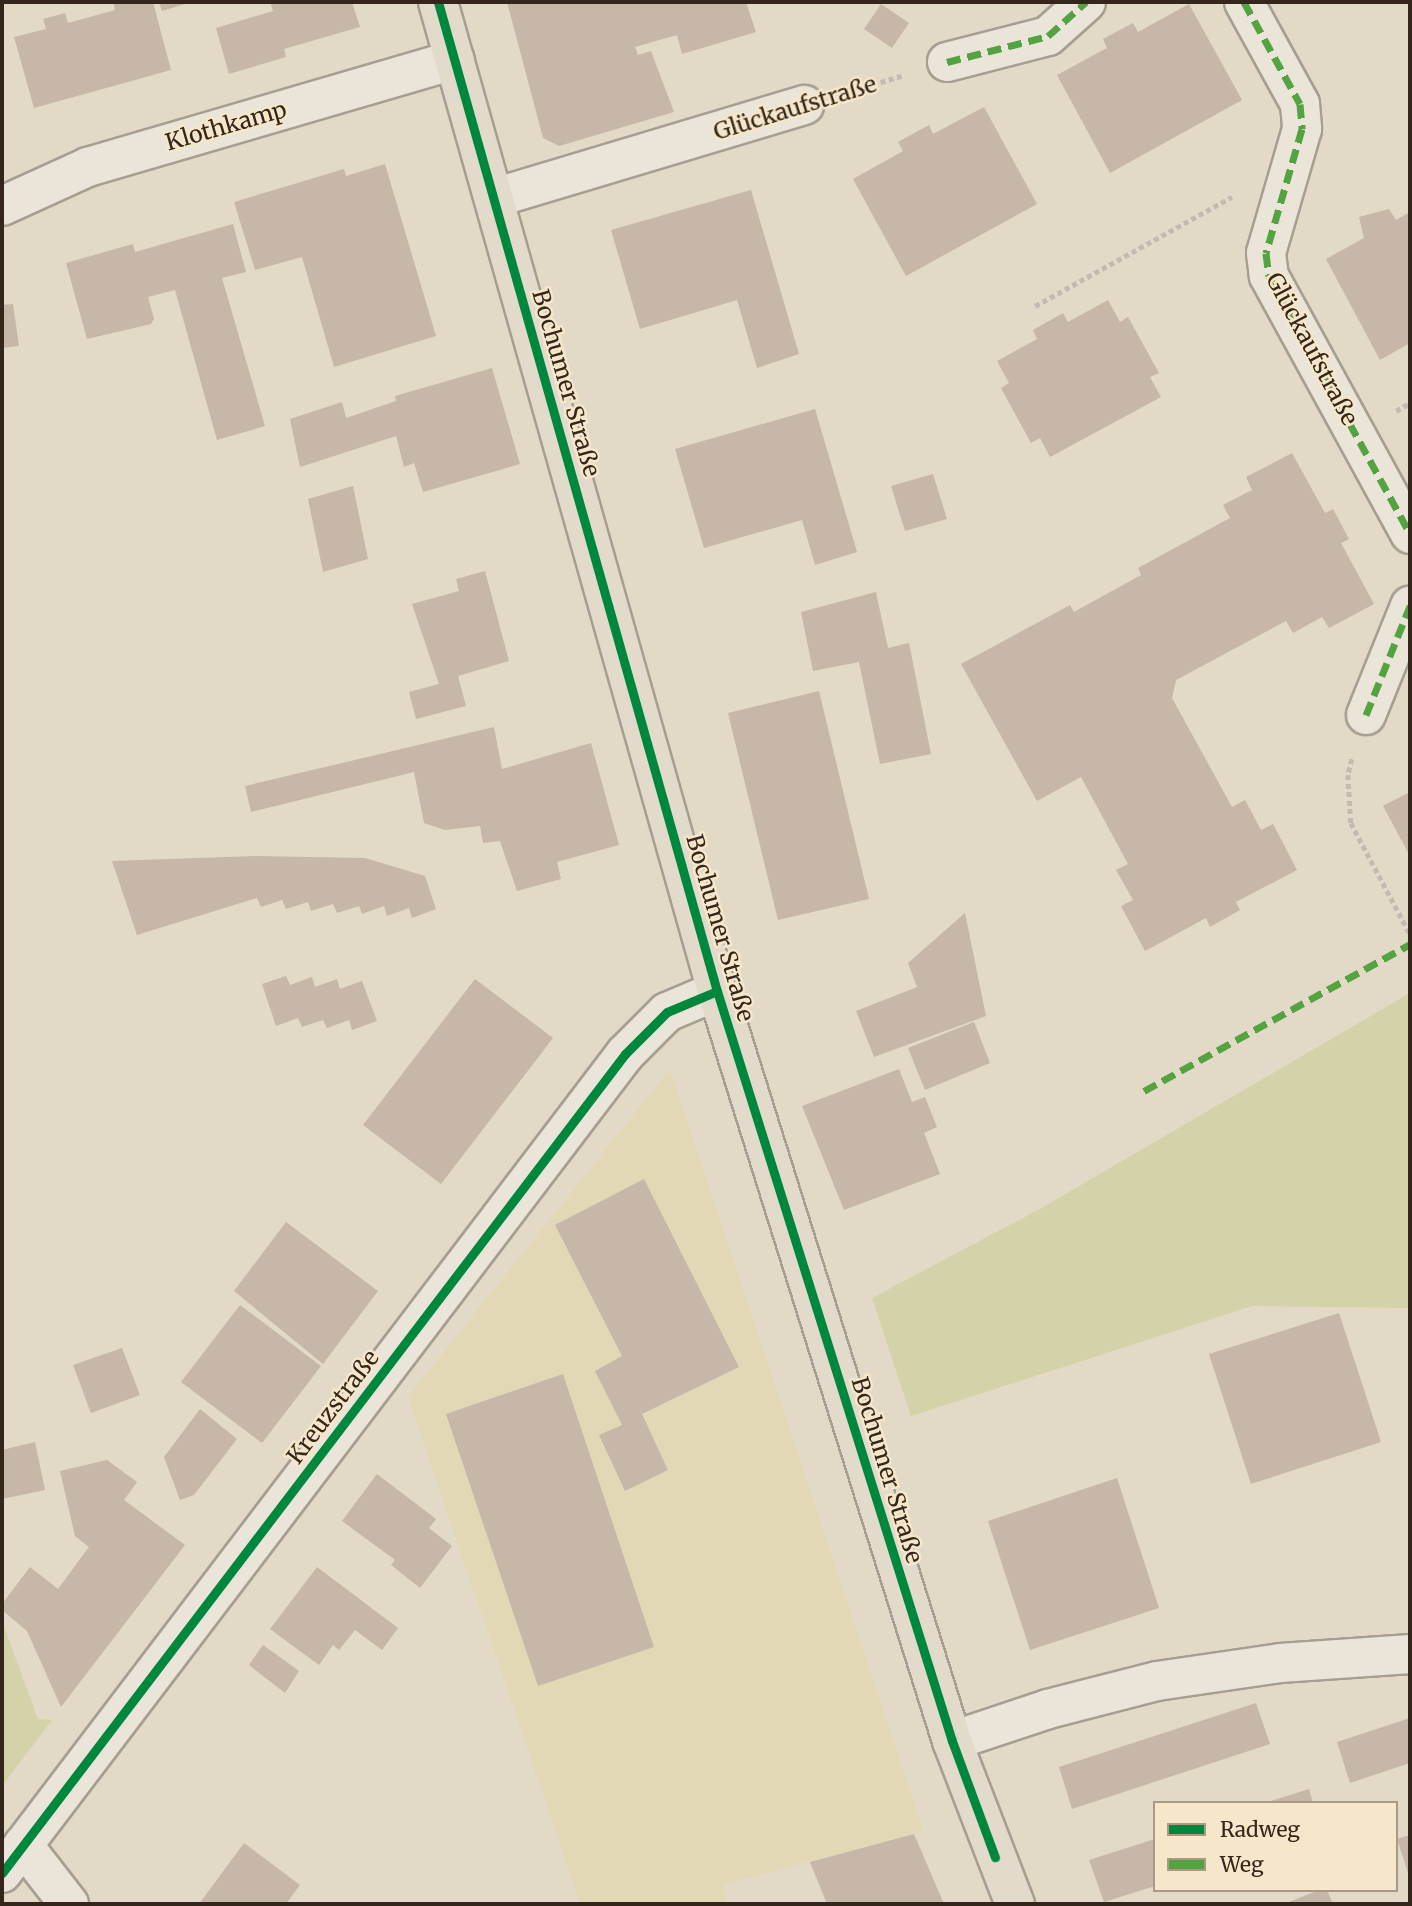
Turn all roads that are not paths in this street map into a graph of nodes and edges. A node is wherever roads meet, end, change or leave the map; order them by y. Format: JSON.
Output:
{"nodes":[{"id":1,"x":438,"y":2,"type":"edge"},
{"id":2,"x":1086,"y":2,"type":"edge"},
{"id":3,"x":1244,"y":2,"type":"edge"},
{"id":4,"x":455,"y":60,"type":"junction"},
{"id":5,"x":947,"y":62,"type":"road end"},
{"id":6,"x":804,"y":105,"type":"road end"},
{"id":7,"x":494,"y":198,"type":"junction"},
{"id":8,"x":2,"y":206,"type":"edge"},
{"id":9,"x":1410,"y":534,"type":"edge"},
{"id":10,"x":1410,"y":606,"type":"edge"},
{"id":11,"x":1366,"y":715,"type":"road end"},
{"id":12,"x":717,"y":992,"type":"junction"},
{"id":13,"x":1410,"y":1654,"type":"edge"},
{"id":14,"x":952,"y":1741,"type":"junction"},
{"id":15,"x":12,"y":1859,"type":"edge"},
{"id":16,"x":69,"y":1904,"type":"edge"},
{"id":17,"x":1016,"y":1904,"type":"edge"}],
"edges":[{"from":1,"to":4,"type":"main road","name":"Bochumer Straße"},
{"from":2,"to":5,"type":"street"},
{"from":3,"to":9,"type":"street","name":"Glückaufstraße"},
{"from":4,"to":7,"type":"main road","name":"Bochumer Straße"},
{"from":4,"to":8,"type":"street","name":"Klothkamp"},
{"from":6,"to":7,"type":"street","name":"Glückaufstraße"},
{"from":7,"to":12,"type":"main road","name":"Bochumer Straße"},
{"from":10,"to":11,"type":"street"},
{"from":12,"to":14,"type":"main road","name":"Bochumer Straße"},
{"from":12,"to":15,"type":"street","name":"Kreuzstraße"},
{"from":13,"to":14,"type":"street"},
{"from":14,"to":17,"type":"main road","name":"Bochumer Straße"},
{"from":15,"to":16,"type":"street"}]}
